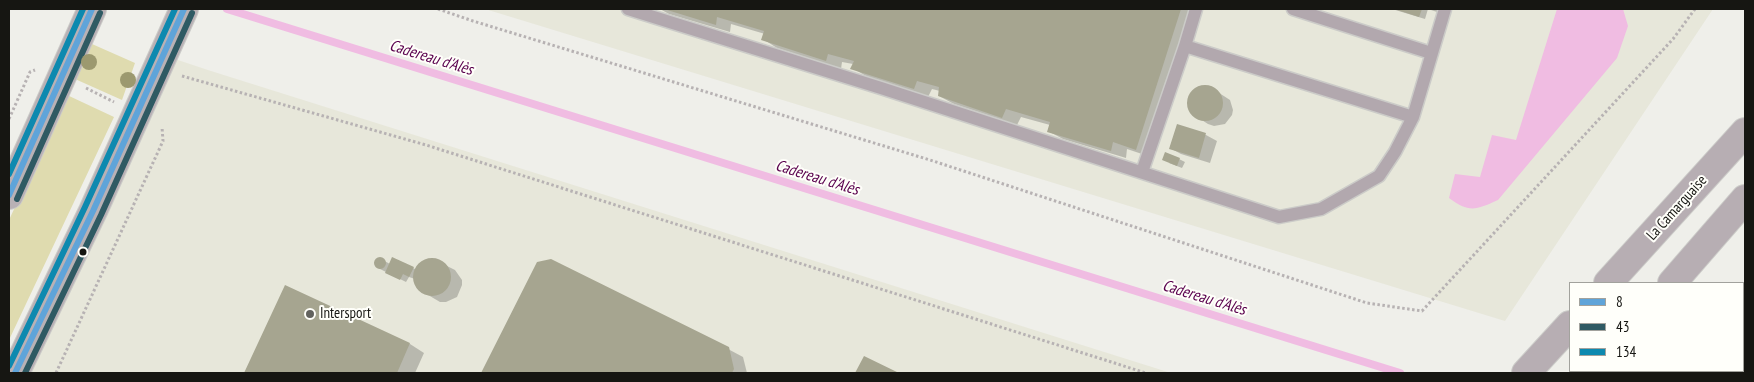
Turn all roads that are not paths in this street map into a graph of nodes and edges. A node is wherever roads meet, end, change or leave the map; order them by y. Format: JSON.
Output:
{"nodes":[{"id":1,"x":184,"y":9,"type":"edge"},
{"id":2,"x":628,"y":9,"type":"edge"},
{"id":3,"x":1196,"y":9,"type":"edge"},
{"id":4,"x":1293,"y":9,"type":"edge"},
{"id":5,"x":1445,"y":9,"type":"edge"},
{"id":6,"x":88,"y":17,"type":"edge"},
{"id":7,"x":1184,"y":46,"type":"junction"},
{"id":8,"x":1431,"y":53,"type":"junction"},
{"id":9,"x":1412,"y":117,"type":"junction"},
{"id":10,"x":1745,"y":132,"type":"edge"},
{"id":11,"x":1142,"y":172,"type":"junction"},
{"id":12,"x":9,"y":195,"type":"edge"},
{"id":13,"x":1745,"y":199,"type":"edge"},
{"id":14,"x":1609,"y":282,"type":"edge"},
{"id":15,"x":1673,"y":282,"type":"edge"},
{"id":16,"x":1569,"y":326,"type":"edge"},
{"id":17,"x":1532,"y":367,"type":"edge"},
{"id":18,"x":15,"y":373,"type":"edge"}],
"edges":[{"from":1,"to":18,"type":"main road"},
{"from":2,"to":11,"type":"lane"},
{"from":3,"to":7,"type":"lane"},
{"from":4,"to":8,"type":"lane"},
{"from":5,"to":8,"type":"lane"},
{"from":6,"to":12,"type":"main road"},
{"from":7,"to":9,"type":"lane"},
{"from":7,"to":11,"type":"lane"},
{"from":8,"to":9,"type":"lane"},
{"from":9,"to":11,"type":"lane"},
{"from":10,"to":14,"type":"highway","name":"La Camarguaise"},
{"from":13,"to":15,"type":"highway"},
{"from":16,"to":17,"type":"highway"}]}
